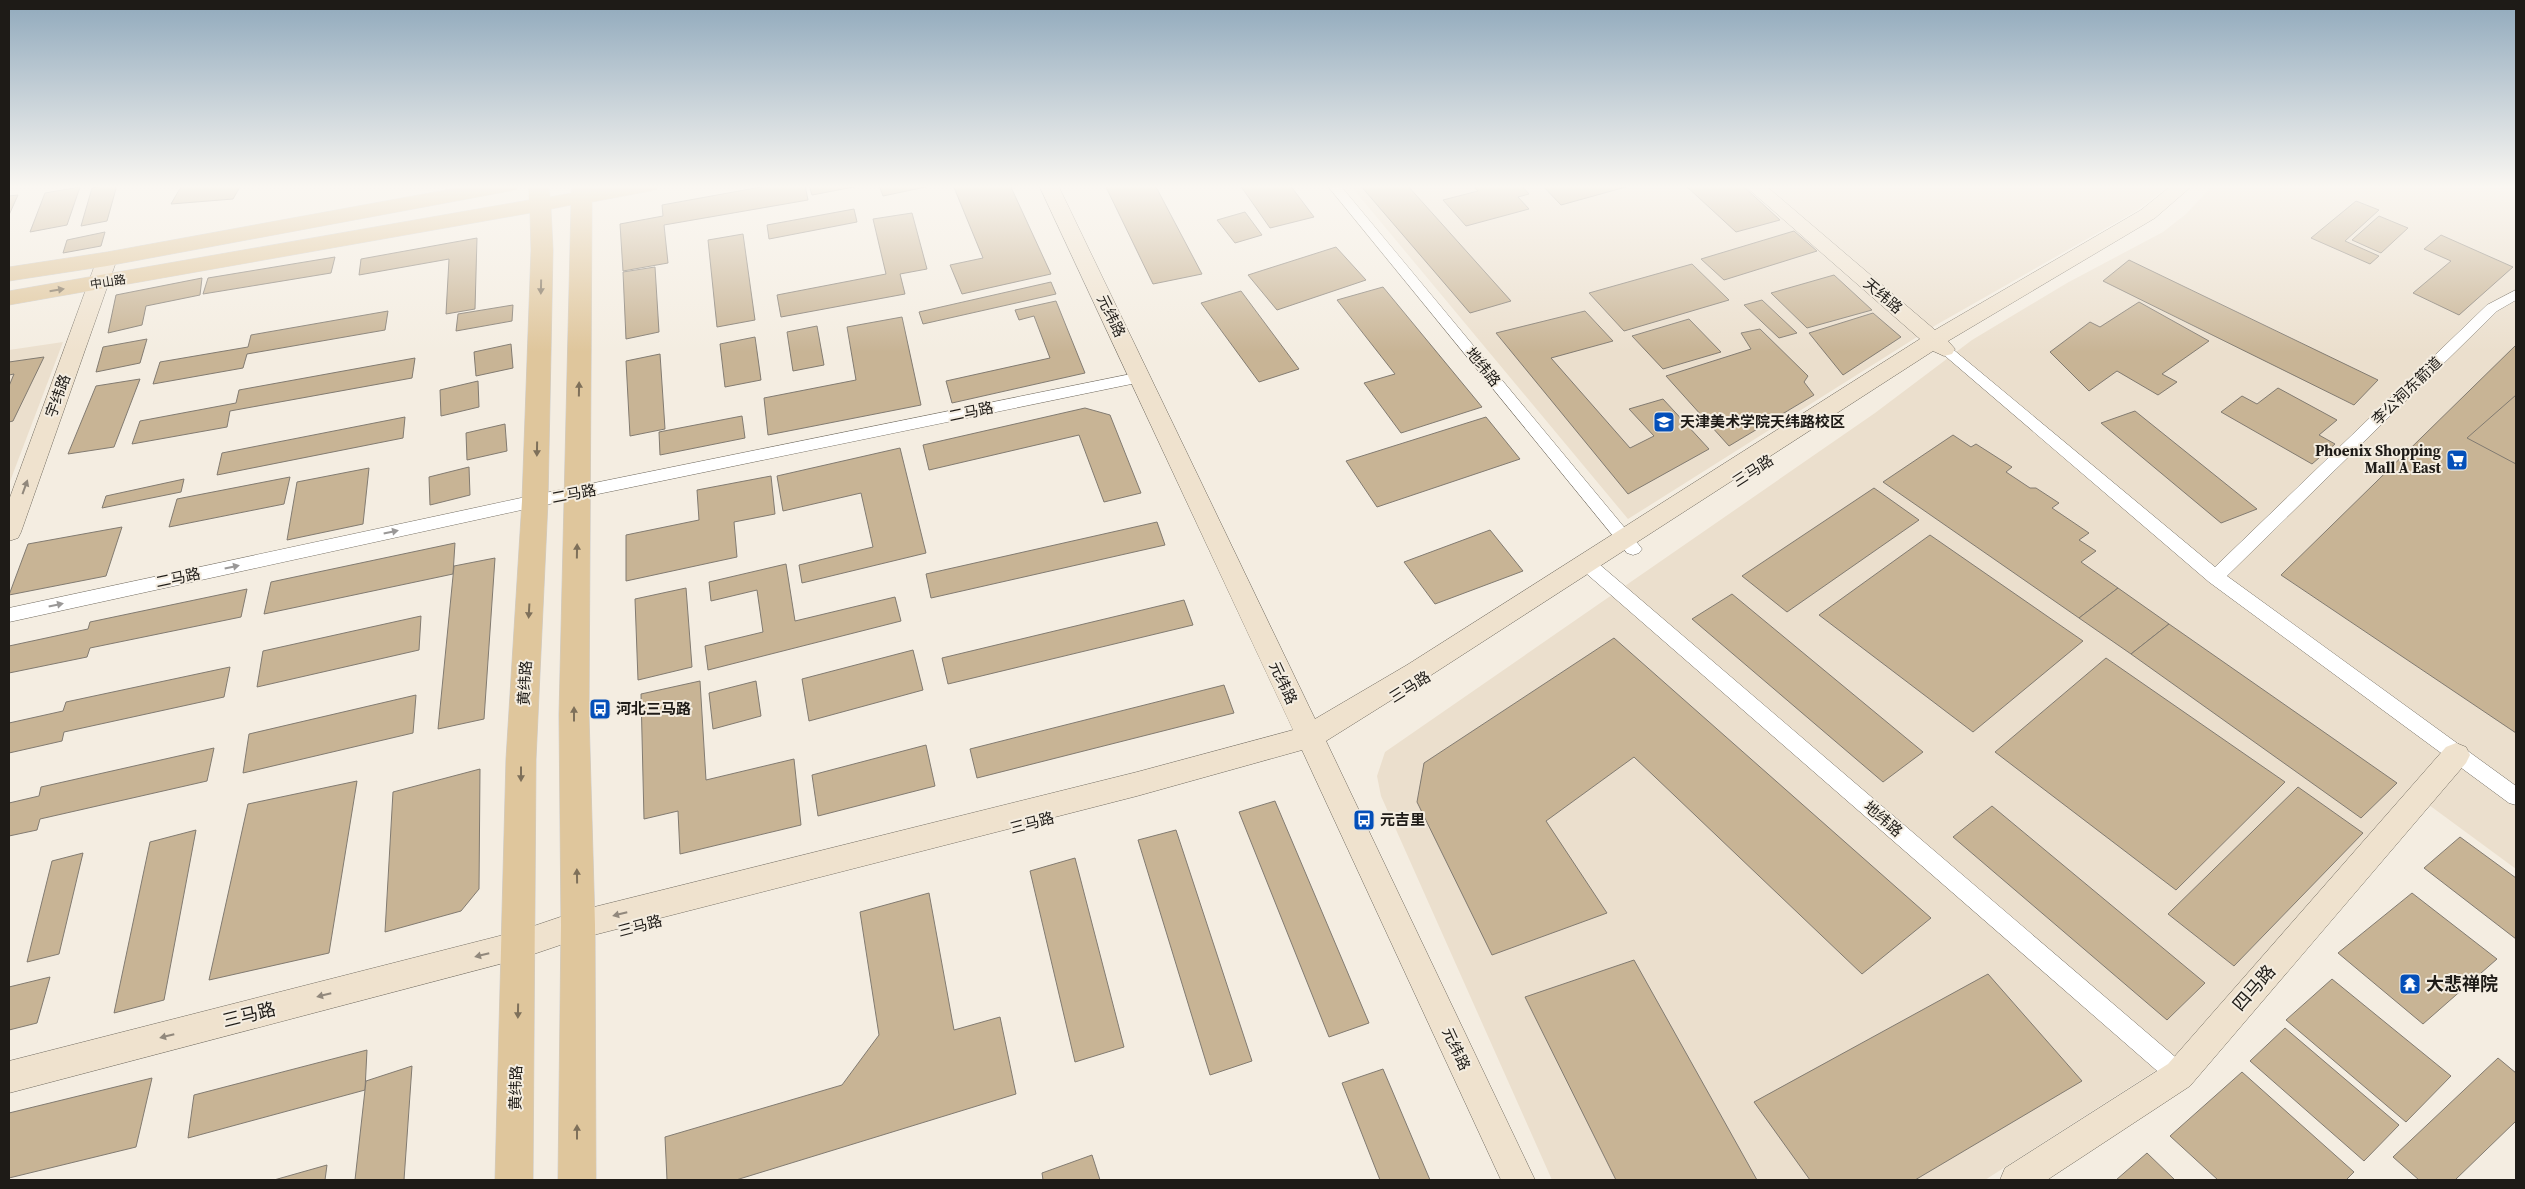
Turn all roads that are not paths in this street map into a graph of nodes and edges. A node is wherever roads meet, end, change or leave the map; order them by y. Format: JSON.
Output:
{"nodes":[{"id":1,"x":208,"y":240,"type":"edge"},
{"id":2,"x":314,"y":240,"type":"edge"},
{"id":3,"x":542,"y":240,"type":"edge"},
{"id":4,"x":581,"y":240,"type":"edge"},
{"id":5,"x":1067,"y":240,"type":"edge"},
{"id":6,"x":1073,"y":240,"type":"edge"},
{"id":7,"x":1378,"y":240,"type":"edge"},
{"id":8,"x":1821,"y":240,"type":"edge"},
{"id":9,"x":1835,"y":240,"type":"edge"},
{"id":10,"x":2106,"y":240,"type":"edge"},
{"id":11,"x":2120,"y":240,"type":"edge"},
{"id":12,"x":106,"y":259,"type":"junction"},
{"id":13,"x":9,"y":274,"type":"edge"},
{"id":14,"x":98,"y":284,"type":"junction"},
{"id":15,"x":2516,"y":294,"type":"edge"},
{"id":16,"x":9,"y":298,"type":"edge"},
{"id":17,"x":1946,"y":340,"type":"junction"},
{"id":18,"x":1136,"y":378,"type":"junction"},
{"id":19,"x":578,"y":493,"type":"junction"},
{"id":20,"x":535,"y":501,"type":"junction"},
{"id":21,"x":9,"y":532,"type":"edge"},
{"id":22,"x":1629,"y":544,"type":"junction"},
{"id":23,"x":1592,"y":567,"type":"junction"},
{"id":24,"x":2215,"y":577,"type":"junction"},
{"id":25,"x":9,"y":615,"type":"edge"},
{"id":26,"x":1301,"y":737,"type":"junction"},
{"id":27,"x":2456,"y":756,"type":"junction"},
{"id":28,"x":2516,"y":798,"type":"edge"},
{"id":29,"x":578,"y":934,"type":"junction"},
{"id":30,"x":519,"y":945,"type":"junction"},
{"id":31,"x":2179,"y":1075,"type":"junction"},
{"id":32,"x":9,"y":1077,"type":"edge"},
{"id":33,"x":514,"y":1180,"type":"edge"},
{"id":34,"x":577,"y":1180,"type":"edge"},
{"id":35,"x":1499,"y":1180,"type":"edge"},
{"id":36,"x":1518,"y":1180,"type":"edge"},
{"id":37,"x":2017,"y":1180,"type":"edge"}],
"edges":[{"from":1,"to":12,"type":"main road","name":"中山路"},
{"from":2,"to":14,"type":"main road","name":"中山路"},
{"from":3,"to":20,"type":"main road","name":"黄纬路","one_way":true},
{"from":19,"to":4,"type":"main road","one_way":true},
{"from":5,"to":18,"type":"street","name":"元纬路"},
{"from":6,"to":18,"type":"street","name":"元纬路"},
{"from":7,"to":22,"type":"street","name":"地纬路"},
{"from":8,"to":17,"type":"street","name":"天纬路"},
{"from":9,"to":17,"type":"street","name":"天纬路"},
{"from":10,"to":17,"type":"street","name":"三马路"},
{"from":11,"to":17,"type":"street","name":"三马路"},
{"from":12,"to":13,"type":"main road","name":"中山路"},
{"from":12,"to":14,"type":"street","name":"宇纬路"},
{"from":16,"to":14,"type":"main road","name":"中山路","one_way":true},
{"from":21,"to":14,"type":"street","name":"宇纬路","one_way":true},
{"from":15,"to":24,"type":"street","name":"李公祠东箭道"},
{"from":17,"to":22,"type":"street","name":"三马路"},
{"from":17,"to":24,"type":"street"},
{"from":18,"to":19,"type":"street","name":"二马路"},
{"from":18,"to":26,"type":"street","name":"元纬路"},
{"from":19,"to":20,"type":"street","name":"二马路"},
{"from":29,"to":19,"type":"main road","one_way":true},
{"from":25,"to":20,"type":"street","name":"二马路","one_way":true},
{"from":20,"to":30,"type":"main road","name":"黄纬路","one_way":true},
{"from":22,"to":23,"type":"street","name":"三马路"},
{"from":23,"to":26,"type":"street","name":"三马路"},
{"from":23,"to":31,"type":"street","name":"地纬路"},
{"from":24,"to":27,"type":"street"},
{"from":26,"to":29,"type":"street","name":"三马路","one_way":true},
{"from":26,"to":29,"type":"street","name":"三马路"},
{"from":26,"to":35,"type":"street","name":"元纬路"},
{"from":26,"to":36,"type":"street","name":"元纬路"},
{"from":27,"to":28,"type":"street"},
{"from":27,"to":31,"type":"street","name":"四马路"},
{"from":29,"to":30,"type":"street","name":"三马路"},
{"from":34,"to":29,"type":"main road","one_way":true},
{"from":30,"to":32,"type":"street","name":"三马路","one_way":true},
{"from":30,"to":33,"type":"main road","name":"黄纬路","one_way":true},
{"from":31,"to":37,"type":"street","name":"四马路"}]}
